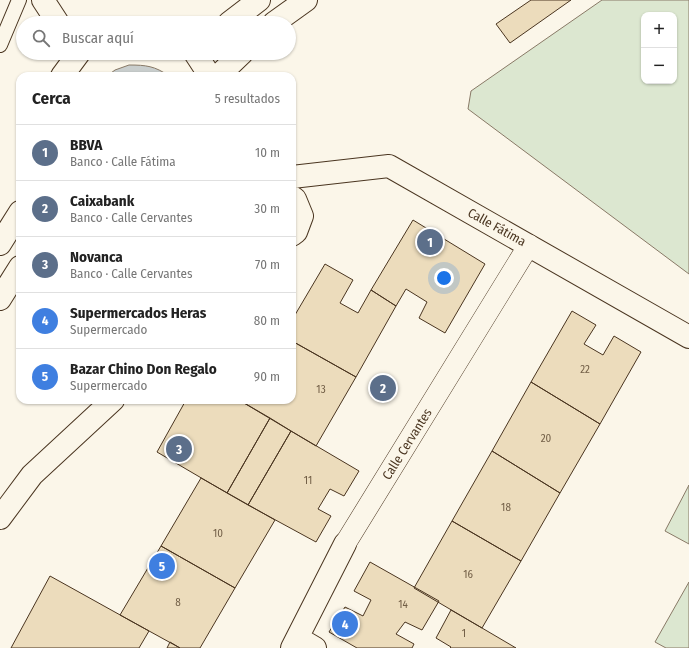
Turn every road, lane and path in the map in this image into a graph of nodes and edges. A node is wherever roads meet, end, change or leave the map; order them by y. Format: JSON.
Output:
{"nodes":[{"id":1,"x":19,"y":0,"type":"edge"},
{"id":2,"x":43,"y":0,"type":"edge"},
{"id":3,"x":258,"y":0,"type":"edge"},
{"id":4,"x":306,"y":0,"type":"edge"},
{"id":5,"x":53,"y":16,"type":"edge"},
{"id":6,"x":238,"y":16,"type":"edge"},
{"id":7,"x":284,"y":16,"type":"edge"},
{"id":8,"x":0,"y":45,"type":"edge"},
{"id":9,"x":72,"y":60,"type":"edge"},
{"id":10,"x":200,"y":60,"type":"edge"},
{"id":11,"x":235,"y":60,"type":"edge"},
{"id":12,"x":65,"y":72,"type":"edge"},
{"id":13,"x":207,"y":72,"type":"edge"},
{"id":14,"x":222,"y":72,"type":"edge"},
{"id":15,"x":296,"y":177,"type":"edge"},
{"id":16,"x":296,"y":201,"type":"edge"},
{"id":17,"x":16,"y":218,"type":"edge"},
{"id":18,"x":296,"y":232,"type":"edge"},
{"id":19,"x":0,"y":244,"type":"edge"},
{"id":20,"x":529,"y":245,"type":"junction"},
{"id":21,"x":16,"y":273,"type":"edge"},
{"id":22,"x":0,"y":299,"type":"edge"},
{"id":23,"x":689,"y":337,"type":"edge"},
{"id":24,"x":109,"y":404,"type":"edge"},
{"id":25,"x":0,"y":518,"type":"edge"},
{"id":26,"x":346,"y":544,"type":"joint"},
{"id":27,"x":302,"y":645,"type":"edge"}],
"edges":[{"from":1,"to":8,"type":"lane"},
{"from":2,"to":5,"type":"street"},
{"from":3,"to":6,"type":"street"},
{"from":4,"to":7,"type":"street"},
{"from":9,"to":12,"type":"street"},
{"from":10,"to":13,"type":"street"},
{"from":11,"to":14,"type":"street"},
{"from":15,"to":20,"type":"street","name":"Calle Fátima"},
{"from":16,"to":18,"type":"street"},
{"from":17,"to":19,"type":"street"},
{"from":20,"to":23,"type":"street","name":"Calle Fátima"},
{"from":20,"to":26,"type":"street","name":"Calle Cervantes"},
{"from":21,"to":22,"type":"street"},
{"from":24,"to":25,"type":"street"},
{"from":26,"to":27,"type":"street","name":"Calle Cervantes"}]}
